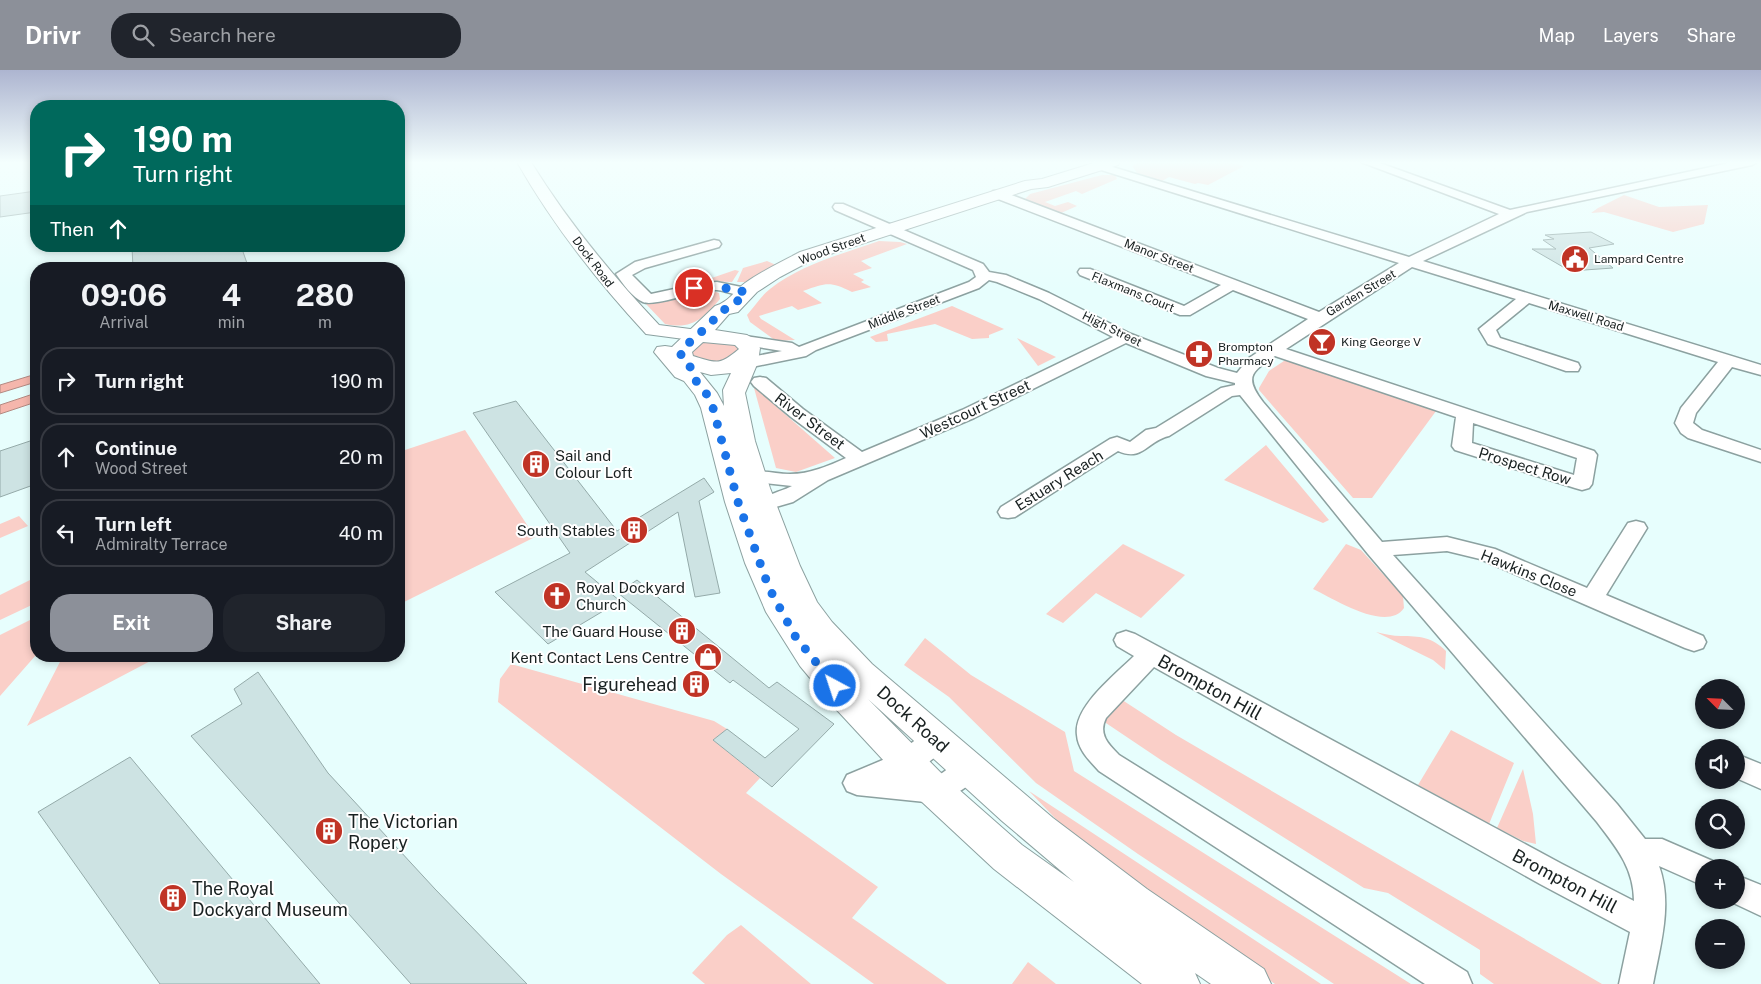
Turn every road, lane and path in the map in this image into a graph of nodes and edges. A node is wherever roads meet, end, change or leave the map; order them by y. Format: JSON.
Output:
{"nodes":[{"id":1,"x":549,"y":205,"type":"edge"},
{"id":2,"x":965,"y":205,"type":"edge"},
{"id":3,"x":1026,"y":205,"type":"edge"},
{"id":4,"x":1229,"y":205,"type":"edge"},
{"id":5,"x":1484,"y":205,"type":"edge"},
{"id":6,"x":1545,"y":205,"type":"edge"},
{"id":7,"x":839,"y":207,"type":"dead end"},
{"id":8,"x":1510,"y":214,"type":"junction"},
{"id":9,"x":889,"y":229,"type":"junction"},
{"id":10,"x":714,"y":244,"type":"dead end"},
{"id":11,"x":1410,"y":262,"type":"junction"},
{"id":12,"x":981,"y":271,"type":"junction"},
{"id":13,"x":1085,"y":272,"type":"dead end"},
{"id":14,"x":1233,"y":284,"type":"junction"},
{"id":15,"x":746,"y":292,"type":"junction"},
{"id":16,"x":1527,"y":298,"type":"junction"},
{"id":17,"x":731,"y":308,"type":"junction"},
{"id":18,"x":1320,"y":318,"type":"junction"},
{"id":19,"x":653,"y":330,"type":"junction"},
{"id":20,"x":699,"y":335,"type":"junction"},
{"id":21,"x":1125,"y":337,"type":"junction"},
{"id":22,"x":1274,"y":350,"type":"junction"},
{"id":23,"x":748,"y":355,"type":"junction"},
{"id":24,"x":1729,"y":360,"type":"junction"},
{"id":25,"x":681,"y":362,"type":"junction"},
{"id":26,"x":1572,"y":367,"type":"dead end"},
{"id":27,"x":1761,"y":370,"type":"edge"},
{"id":28,"x":1243,"y":385,"type":"junction"},
{"id":29,"x":1465,"y":414,"type":"junction"},
{"id":30,"x":1761,"y":456,"type":"edge"},
{"id":31,"x":861,"y":460,"type":"junction"},
{"id":32,"x":821,"y":476,"type":"junction"},
{"id":33,"x":754,"y":477,"type":"junction"},
{"id":34,"x":762,"y":505,"type":"junction"},
{"id":35,"x":1008,"y":512,"type":"dead end"},
{"id":36,"x":1636,"y":528,"type":"dead end"},
{"id":37,"x":1376,"y":548,"type":"junction"},
{"id":38,"x":1592,"y":599,"type":"junction"},
{"id":39,"x":1126,"y":640,"type":"dead end"},
{"id":40,"x":1694,"y":642,"type":"dead end"},
{"id":41,"x":1151,"y":654,"type":"junction"},
{"id":42,"x":922,"y":751,"type":"junction"},
{"id":43,"x":969,"y":769,"type":"junction"},
{"id":44,"x":935,"y":791,"type":"junction"},
{"id":45,"x":1636,"y":852,"type":"junction"},
{"id":46,"x":1695,"y":868,"type":"edge"},
{"id":47,"x":1745,"y":893,"type":"edge"},
{"id":48,"x":1761,"y":901,"type":"edge"},
{"id":49,"x":1647,"y":924,"type":"junction"},
{"id":50,"x":1178,"y":984,"type":"edge"},
{"id":51,"x":1249,"y":984,"type":"edge"},
{"id":52,"x":1456,"y":984,"type":"edge"},
{"id":53,"x":1636,"y":984,"type":"edge"}],
"edges":[{"from":1,"to":19,"type":"main road","name":"Dock Road"},
{"from":2,"to":9,"type":"main road","name":"Wood Street"},
{"from":3,"to":14,"type":"street","name":"Manor Street"},
{"from":4,"to":11,"type":"street","name":"Maxwell Road"},
{"from":5,"to":8,"type":"street"},
{"from":6,"to":8,"type":"street","name":"Garden Street"},
{"from":7,"to":9,"type":"street","name":"High Street"},
{"from":8,"to":11,"type":"street","name":"Garden Street"},
{"from":9,"to":12,"type":"street","name":"High Street"},
{"from":9,"to":15,"type":"main road","name":"Wood Street"},
{"from":10,"to":15,"type":"street"},
{"from":11,"to":16,"type":"street","name":"Maxwell Road"},
{"from":11,"to":18,"type":"street","name":"Garden Street"},
{"from":12,"to":21,"type":"street","name":"High Street"},
{"from":12,"to":23,"type":"street","name":"Middle Street"},
{"from":13,"to":14,"type":"street","name":"Flaxmans Court"},
{"from":14,"to":18,"type":"street","name":"Manor Street"},
{"from":15,"to":17,"type":"main road","name":"Wood Street"},
{"from":16,"to":24,"type":"street","name":"Maxwell Road"},
{"from":16,"to":26,"type":"street"},
{"from":17,"to":20,"type":"main road","name":"Wood Street"},
{"from":17,"to":23,"type":"main road"},
{"from":18,"to":22,"type":"street","name":"Garden Street"},
{"from":19,"to":20,"type":"main road"},
{"from":19,"to":25,"type":"main road","name":"Dock Road"},
{"from":20,"to":23,"type":"main road"},
{"from":20,"to":25,"type":"main road","name":"Wood Street"},
{"from":21,"to":28,"type":"street","name":"High Street"},
{"from":21,"to":31,"type":"street","name":"Westcourt Street"},
{"from":22,"to":28,"type":"street","name":"Garden Street"},
{"from":22,"to":29,"type":"street","name":"Prospect Row"},
{"from":23,"to":25,"type":"main road"},
{"from":23,"to":31,"type":"street","name":"River Street"},
{"from":23,"to":33,"type":"main road","name":"Dock Road"},
{"from":24,"to":27,"type":"street","name":"Maxwell Road"},
{"from":24,"to":30,"type":"street"},
{"from":25,"to":42,"type":"main road","name":"Dock Road"},
{"from":28,"to":35,"type":"street","name":"Estuary Reach"},
{"from":28,"to":37,"type":"street"},
{"from":29,"to":29,"type":"street","name":"Prospect Row"},
{"from":31,"to":32,"type":"street","name":"Westcourt Street"},
{"from":32,"to":33,"type":"street","name":"Westcourt Street"},
{"from":32,"to":34,"type":"street","name":"Westcourt Street"},
{"from":33,"to":34,"type":"main road","name":"Dock Road"},
{"from":34,"to":42,"type":"main road","name":"Dock Road"},
{"from":36,"to":38,"type":"street","name":"Hawkins Close"},
{"from":37,"to":38,"type":"street","name":"Hawkins Close"},
{"from":37,"to":45,"type":"street"},
{"from":38,"to":40,"type":"street","name":"Hawkins Close"},
{"from":39,"to":41,"type":"street"},
{"from":41,"to":49,"type":"street","name":"Brompton Hill"},
{"from":41,"to":52,"type":"street","name":"Brompton Hill"},
{"from":42,"to":43,"type":"main road","name":"Dock Road"},
{"from":42,"to":44,"type":"main road","name":"Dock Road"},
{"from":42,"to":44,"type":"street"},
{"from":43,"to":44,"type":"street"},
{"from":43,"to":51,"type":"main road","name":"Dock Road"},
{"from":44,"to":50,"type":"main road","name":"Dock Road"},
{"from":45,"to":46,"type":"street"},
{"from":45,"to":49,"type":"street"},
{"from":47,"to":48,"type":"street"},
{"from":49,"to":53,"type":"street"}]}
